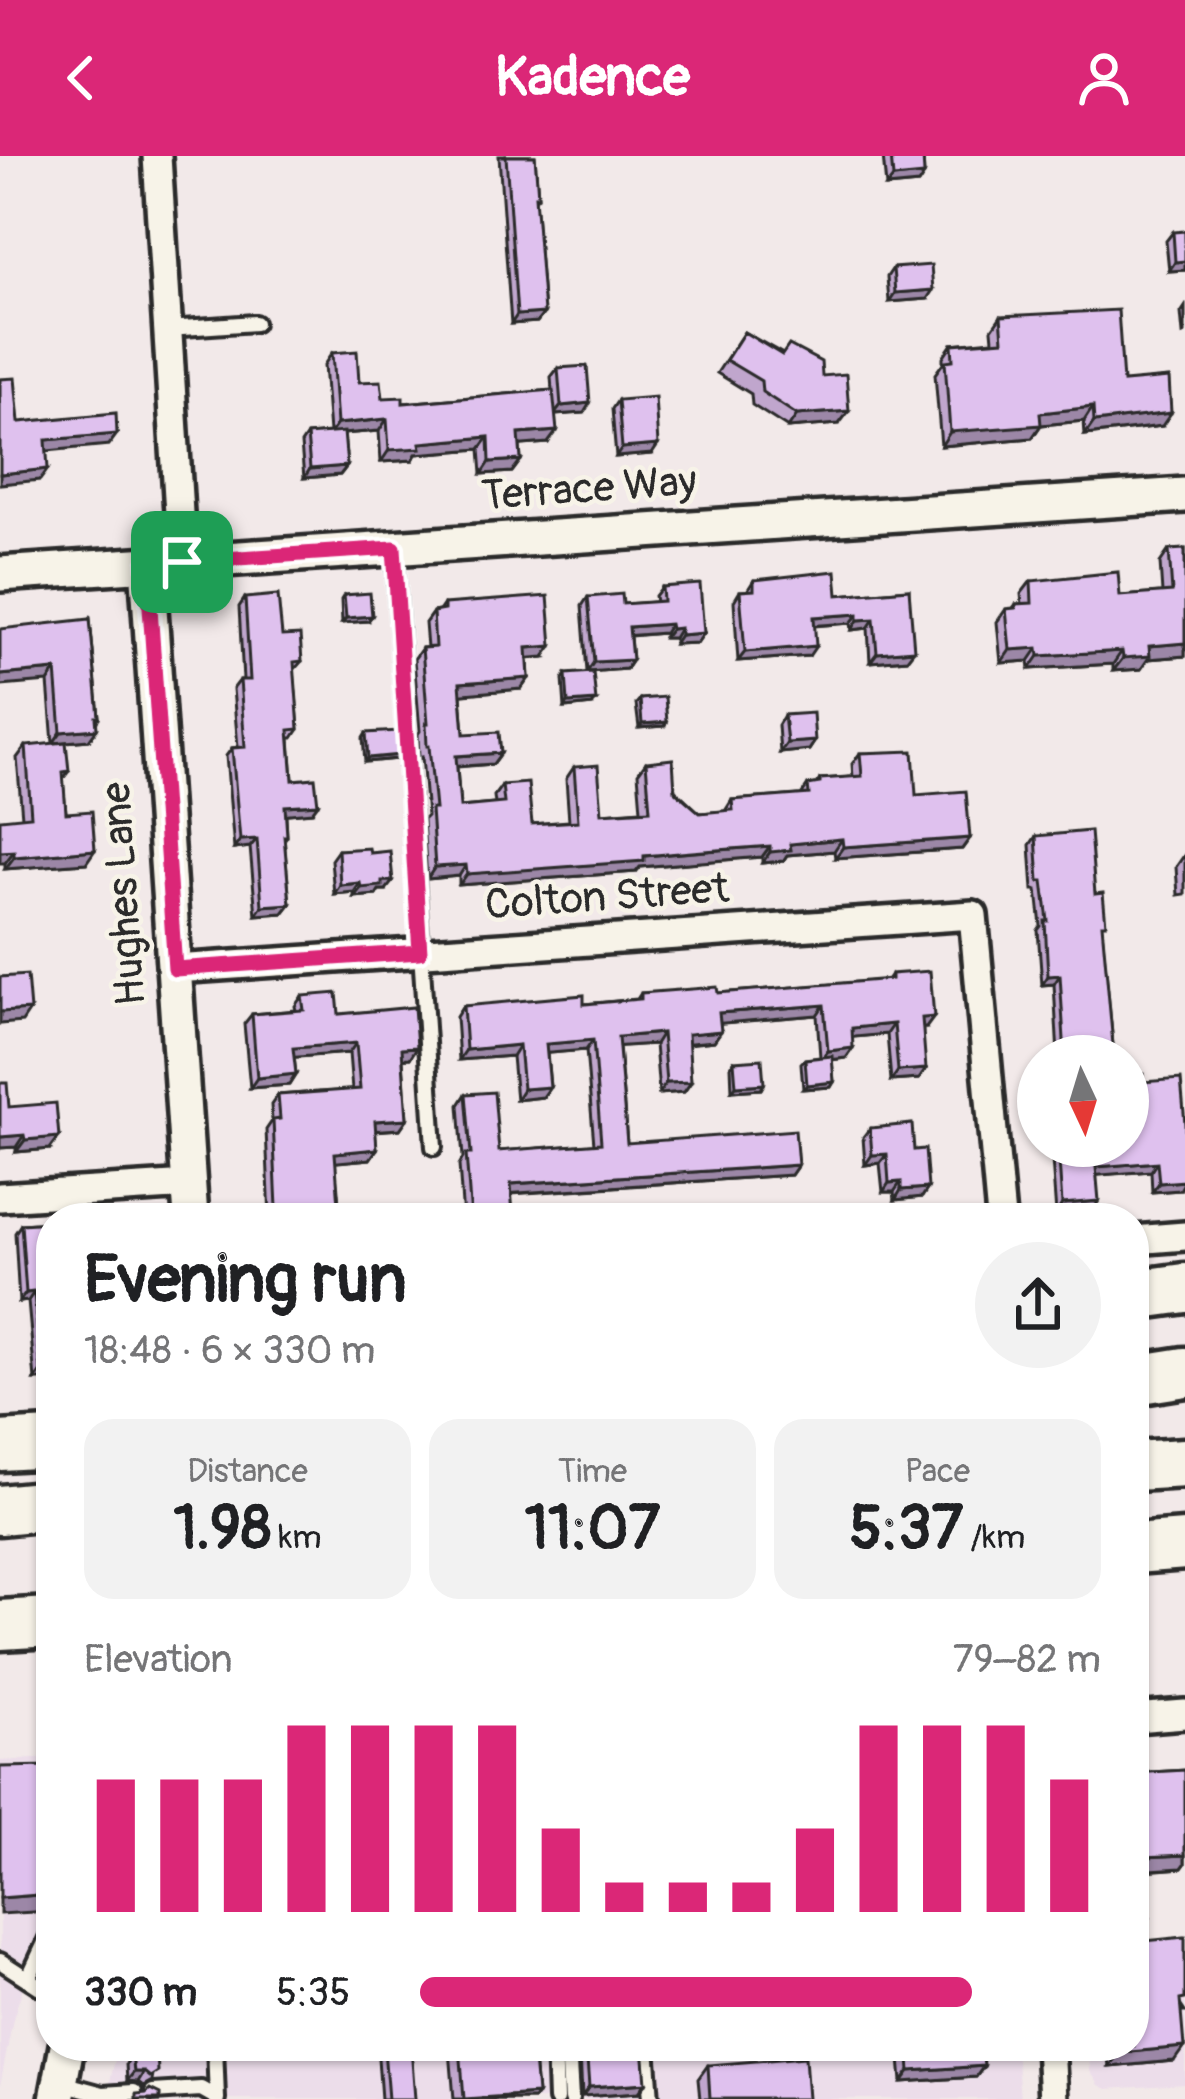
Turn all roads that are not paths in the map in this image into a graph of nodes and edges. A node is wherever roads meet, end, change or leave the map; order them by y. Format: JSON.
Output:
{"nodes":[{"id":1,"x":158,"y":156,"type":"edge"},
{"id":2,"x":255,"y":323,"type":"dead end"},
{"id":3,"x":168,"y":329,"type":"junction"},
{"id":4,"x":1185,"y":495,"type":"edge"},
{"id":5,"x":394,"y":548,"type":"junction"},
{"id":6,"x":182,"y":562,"type":"junction"},
{"id":7,"x":147,"y":564,"type":"junction"},
{"id":8,"x":0,"y":574,"type":"edge"},
{"id":9,"x":420,"y":952,"type":"junction"},
{"id":10,"x":175,"y":969,"type":"junction"},
{"id":11,"x":434,"y":1147,"type":"dead end"},
{"id":12,"x":0,"y":1197,"type":"edge"},
{"id":13,"x":190,"y":1202,"type":"edge"},
{"id":14,"x":1000,"y":1203,"type":"edge"},
{"id":15,"x":1185,"y":1236,"type":"edge"},
{"id":16,"x":1149,"y":1239,"type":"edge"},
{"id":17,"x":1185,"y":1288,"type":"edge"},
{"id":18,"x":1149,"y":1292,"type":"edge"},
{"id":19,"x":1185,"y":1372,"type":"edge"},
{"id":20,"x":1149,"y":1378,"type":"edge"},
{"id":21,"x":36,"y":1444,"type":"edge"},
{"id":22,"x":0,"y":1446,"type":"edge"},
{"id":23,"x":1185,"y":1463,"type":"edge"},
{"id":24,"x":1149,"y":1465,"type":"edge"},
{"id":25,"x":36,"y":1506,"type":"edge"},
{"id":26,"x":0,"y":1510,"type":"edge"},
{"id":27,"x":36,"y":1539,"type":"edge"},
{"id":28,"x":0,"y":1542,"type":"edge"},
{"id":29,"x":1185,"y":1545,"type":"edge"},
{"id":30,"x":1149,"y":1548,"type":"edge"},
{"id":31,"x":36,"y":1623,"type":"edge"},
{"id":32,"x":0,"y":1625,"type":"edge"},
{"id":33,"x":1185,"y":1714,"type":"edge"},
{"id":34,"x":1149,"y":1717,"type":"edge"},
{"id":35,"x":0,"y":1960,"type":"edge"},
{"id":36,"x":36,"y":1962,"type":"edge"},
{"id":37,"x":28,"y":1979,"type":"junction"},
{"id":38,"x":36,"y":1984,"type":"edge"},
{"id":39,"x":64,"y":2061,"type":"edge"},
{"id":40,"x":216,"y":2061,"type":"edge"},
{"id":41,"x":555,"y":2061,"type":"edge"},
{"id":42,"x":569,"y":2061,"type":"edge"},
{"id":43,"x":648,"y":2061,"type":"edge"},
{"id":44,"x":1051,"y":2061,"type":"edge"},
{"id":45,"x":58,"y":2091,"type":"edge"},
{"id":46,"x":134,"y":2092,"type":"edge"},
{"id":47,"x":152,"y":2092,"type":"edge"},
{"id":48,"x":217,"y":2099,"type":"edge"},
{"id":49,"x":556,"y":2099,"type":"edge"},
{"id":50,"x":571,"y":2099,"type":"edge"},
{"id":51,"x":651,"y":2099,"type":"edge"},
{"id":52,"x":1053,"y":2099,"type":"edge"}],
"edges":[{"from":1,"to":3,"type":"street"},
{"from":2,"to":3,"type":"lane"},
{"from":3,"to":6,"type":"street"},
{"from":4,"to":5,"type":"street","name":"Terrace Way"},
{"from":5,"to":6,"type":"street","name":"Terrace Way"},
{"from":5,"to":9,"type":"lane"},
{"from":6,"to":7,"type":"street","name":"Terrace Way"},
{"from":7,"to":8,"type":"street","name":"Terrace Way"},
{"from":7,"to":10,"type":"street","name":"Hughes Lane"},
{"from":9,"to":10,"type":"street","name":"Colton Street"},
{"from":9,"to":11,"type":"lane"},
{"from":9,"to":14,"type":"street","name":"Colton Street"},
{"from":10,"to":13,"type":"street","name":"Hughes Lane"},
{"from":12,"to":13,"type":"street"},
{"from":15,"to":16,"type":"street"},
{"from":17,"to":18,"type":"highway"},
{"from":19,"to":20,"type":"highway"},
{"from":21,"to":22,"type":"highway"},
{"from":23,"to":24,"type":"highway"},
{"from":25,"to":26,"type":"highway"},
{"from":27,"to":28,"type":"highway"},
{"from":29,"to":30,"type":"highway"},
{"from":31,"to":32,"type":"highway"},
{"from":33,"to":34,"type":"street"},
{"from":35,"to":37,"type":"lane"},
{"from":36,"to":37,"type":"lane"},
{"from":37,"to":38,"type":"lane"},
{"from":39,"to":45,"type":"street"},
{"from":40,"to":48,"type":"lane"},
{"from":41,"to":49,"type":"lane"},
{"from":42,"to":50,"type":"lane"},
{"from":43,"to":51,"type":"lane"},
{"from":44,"to":52,"type":"street"},
{"from":45,"to":46,"type":"lane"},
{"from":47,"to":48,"type":"lane"}]}
